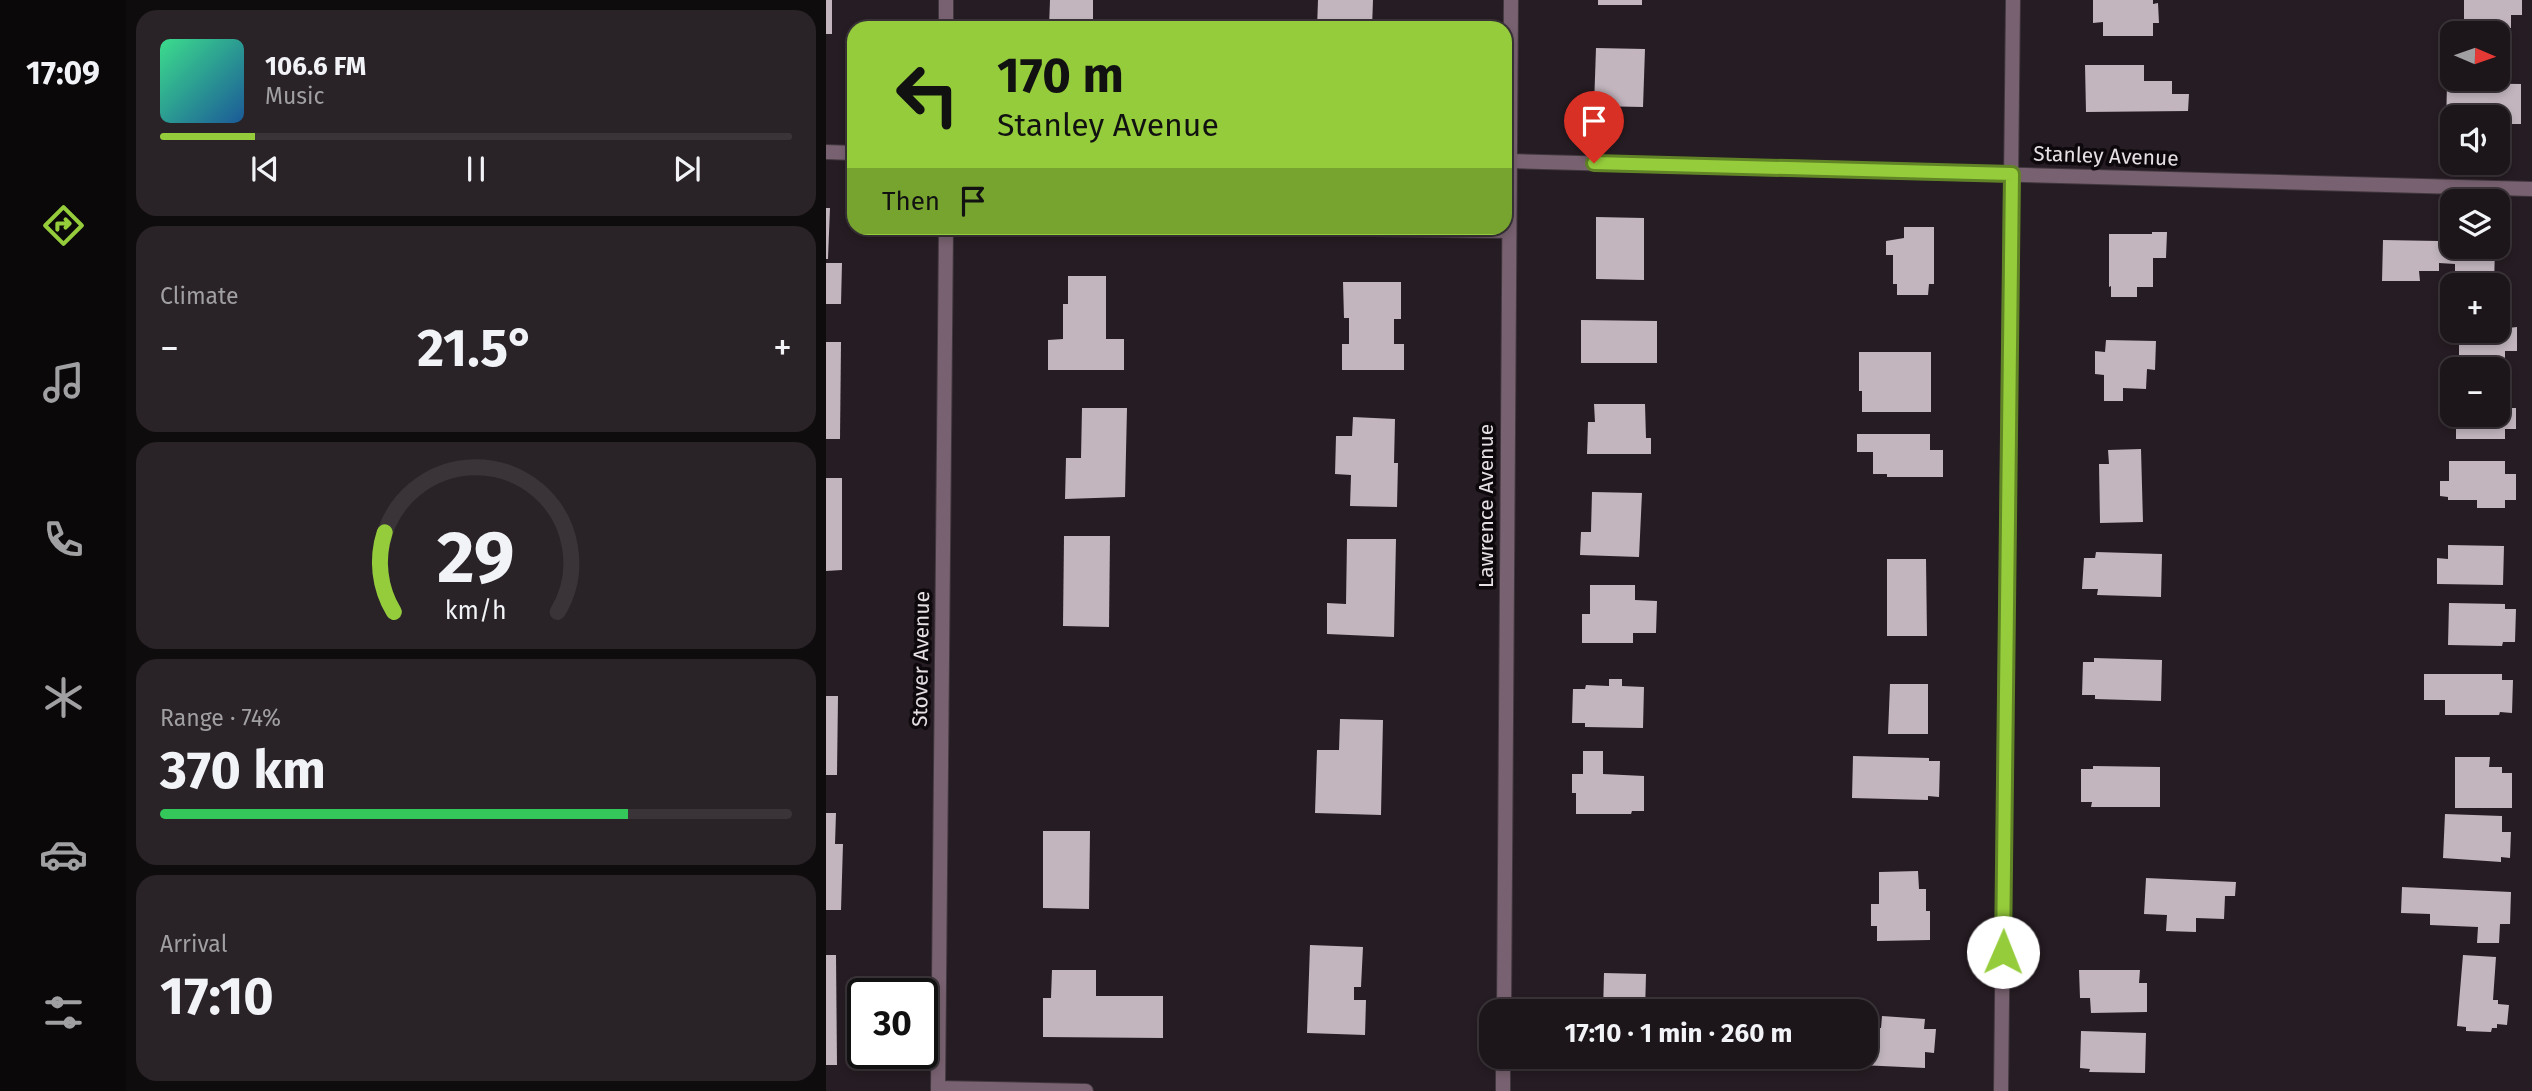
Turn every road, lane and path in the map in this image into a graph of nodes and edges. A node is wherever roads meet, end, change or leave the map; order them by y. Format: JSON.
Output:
{"nodes":[{"id":1,"x":946,"y":0,"type":"edge"},
{"id":2,"x":1511,"y":0,"type":"edge"},
{"id":3,"x":2013,"y":0,"type":"edge"},
{"id":4,"x":946,"y":21,"type":"edge"},
{"id":5,"x":1511,"y":21,"type":"edge"},
{"id":6,"x":826,"y":152,"type":"edge"},
{"id":7,"x":847,"y":153,"type":"edge"},
{"id":8,"x":1512,"y":161,"type":"edge"},
{"id":9,"x":2012,"y":174,"type":"junction"},
{"id":10,"x":2532,"y":189,"type":"edge"},
{"id":11,"x":946,"y":235,"type":"edge"},
{"id":12,"x":1509,"y":235,"type":"edge"},
{"id":13,"x":1504,"y":999,"type":"edge"},
{"id":14,"x":1503,"y":1069,"type":"edge"},
{"id":15,"x":938,"y":1089,"type":"edge"},
{"id":16,"x":1086,"y":1091,"type":"edge"},
{"id":17,"x":1503,"y":1091,"type":"edge"},
{"id":18,"x":2001,"y":1091,"type":"edge"}],
"edges":[{"from":1,"to":4,"type":"street"},
{"from":2,"to":5,"type":"street","name":"Lawrence Avenue"},
{"from":3,"to":9,"type":"street"},
{"from":6,"to":7,"type":"street"},
{"from":8,"to":9,"type":"street","name":"Stanley Avenue"},
{"from":9,"to":10,"type":"street","name":"Stanley Avenue"},
{"from":9,"to":18,"type":"street"},
{"from":11,"to":15,"type":"street","name":"Stover Avenue"},
{"from":12,"to":13,"type":"street","name":"Lawrence Avenue"},
{"from":14,"to":17,"type":"street"},
{"from":15,"to":16,"type":"street"}]}
